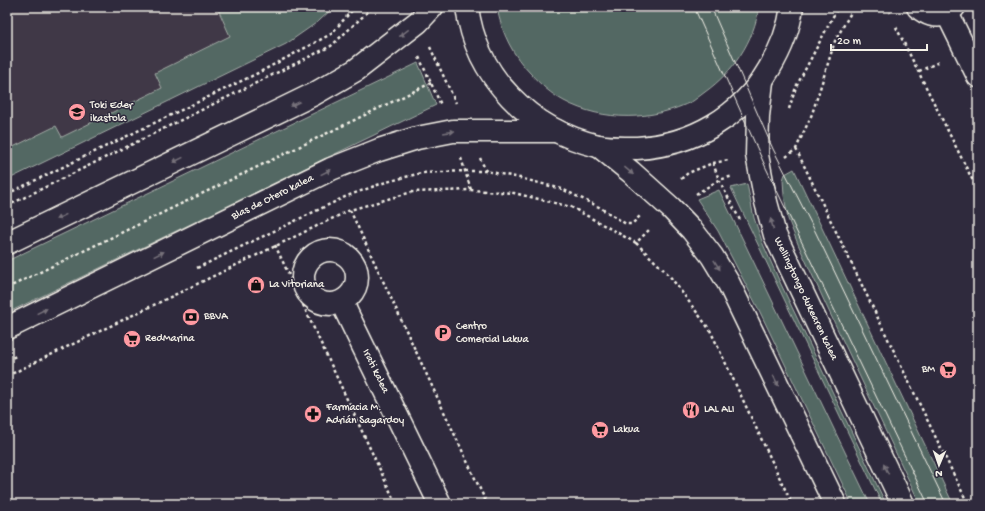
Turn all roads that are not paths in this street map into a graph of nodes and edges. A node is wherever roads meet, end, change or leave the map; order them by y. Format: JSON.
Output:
{"nodes":[{"id":1,"x":467,"y":7,"type":"edge"},
{"id":2,"x":918,"y":7,"type":"edge"},
{"id":3,"x":950,"y":10,"type":"edge"},
{"id":4,"x":794,"y":11,"type":"edge"},
{"id":5,"x":419,"y":20,"type":"edge"},
{"id":6,"x":978,"y":76,"type":"edge"},
{"id":7,"x":762,"y":81,"type":"junction"},
{"id":8,"x":556,"y":131,"type":"junction"},
{"id":9,"x":599,"y":146,"type":"junction"},
{"id":10,"x":7,"y":243,"type":"edge"},
{"id":11,"x":342,"y":302,"type":"dead end"},
{"id":12,"x":7,"y":328,"type":"edge"},
{"id":13,"x":440,"y":504,"type":"edge"},
{"id":14,"x":835,"y":504,"type":"edge"},
{"id":15,"x":903,"y":504,"type":"edge"}],
"edges":[{"from":1,"to":8,"type":"street"},
{"from":2,"to":3,"type":"street"},
{"from":3,"to":6,"type":"street"},
{"from":4,"to":7,"type":"street"},
{"from":5,"to":10,"type":"street","one_way":true},
{"from":7,"to":9,"type":"street"},
{"from":15,"to":7,"type":"street","name":"Wellingtongo dukearen kalea","one_way":true},
{"from":8,"to":9,"type":"street"},
{"from":12,"to":8,"type":"street","name":"Blas de Otero kalea","one_way":true},
{"from":9,"to":14,"type":"street","one_way":true},
{"from":11,"to":13,"type":"street","name":"Irati kalea"}]}
